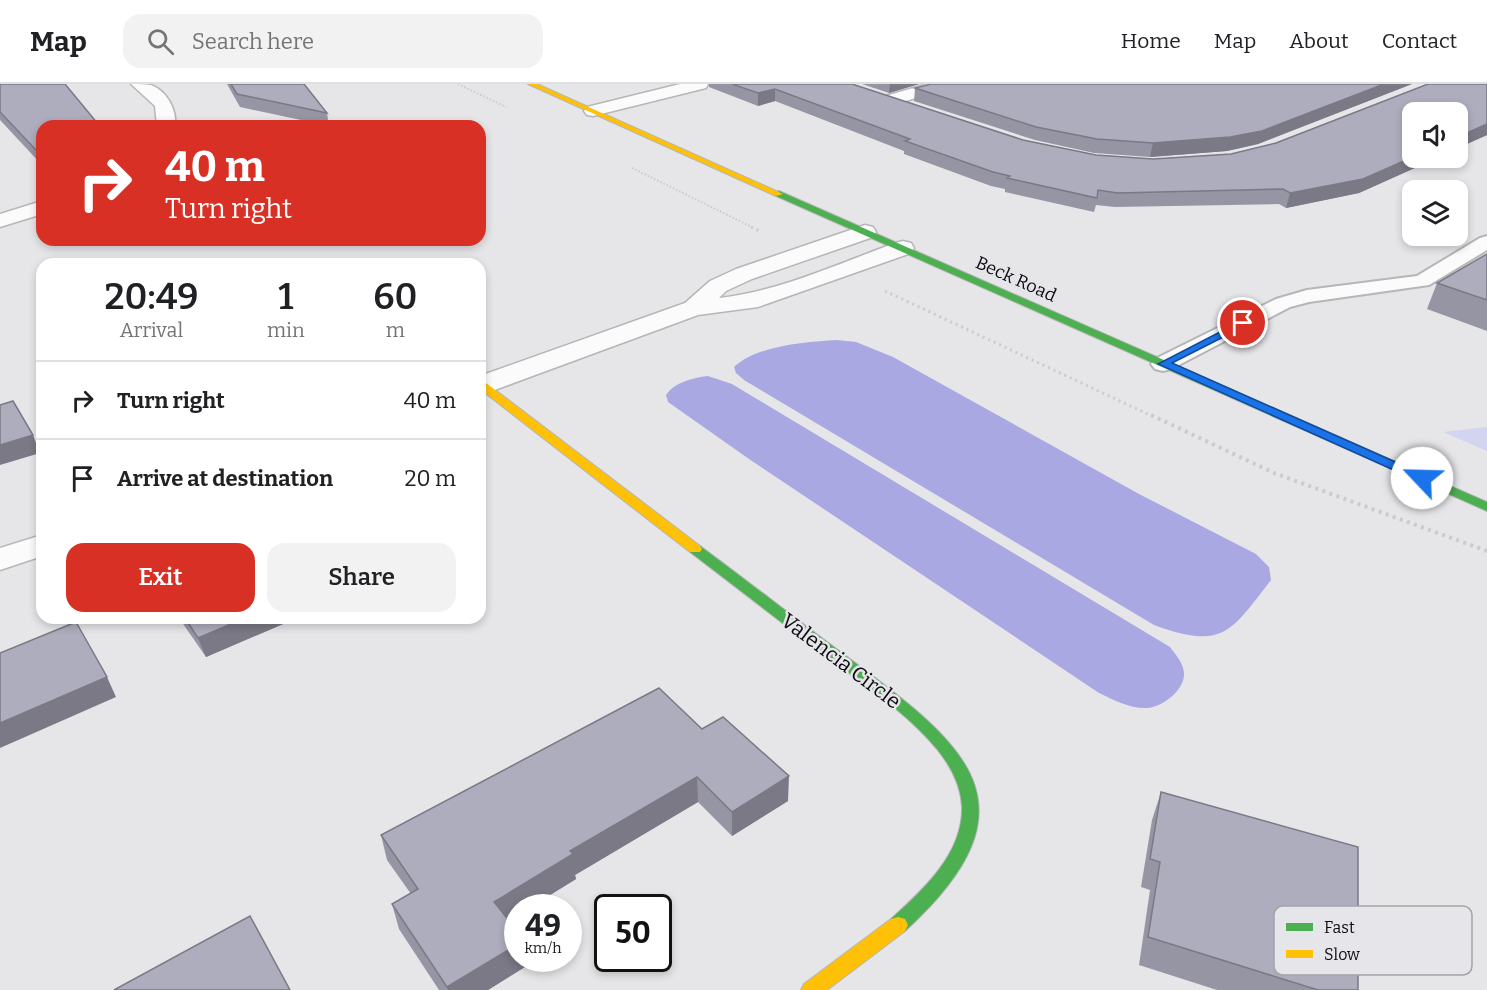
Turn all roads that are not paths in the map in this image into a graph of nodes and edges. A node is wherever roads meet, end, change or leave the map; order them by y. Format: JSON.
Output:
{"nodes":[{"id":1,"x":139,"y":84,"type":"edge"},
{"id":2,"x":531,"y":84,"type":"edge"},
{"id":3,"x":700,"y":84,"type":"edge"},
{"id":4,"x":945,"y":84,"type":"edge"},
{"id":5,"x":883,"y":99,"type":"joint"},
{"id":6,"x":910,"y":108,"type":"edge"},
{"id":7,"x":593,"y":111,"type":"junction"},
{"id":8,"x":167,"y":120,"type":"edge"},
{"id":9,"x":36,"y":209,"type":"edge"},
{"id":10,"x":0,"y":221,"type":"edge"},
{"id":11,"x":865,"y":232,"type":"junction"},
{"id":12,"x":1487,"y":242,"type":"edge"},
{"id":13,"x":903,"y":248,"type":"junction"},
{"id":14,"x":694,"y":308,"type":"junction"},
{"id":15,"x":1163,"y":364,"type":"junction"},
{"id":16,"x":486,"y":384,"type":"edge"},
{"id":17,"x":486,"y":390,"type":"edge"},
{"id":18,"x":1487,"y":507,"type":"edge"},
{"id":19,"x":36,"y":547,"type":"edge"},
{"id":20,"x":0,"y":560,"type":"edge"},
{"id":21,"x":811,"y":990,"type":"edge"}],
"edges":[{"from":1,"to":8,"type":"street"},
{"from":2,"to":7,"type":"main road","name":"Beck Road"},
{"from":3,"to":7,"type":"street"},
{"from":4,"to":5,"type":"street"},
{"from":5,"to":6,"type":"main road"},
{"from":7,"to":11,"type":"main road","name":"Beck Road"},
{"from":9,"to":10,"type":"street"},
{"from":11,"to":13,"type":"main road","name":"Beck Road"},
{"from":11,"to":14,"type":"street","name":"Valencia Circle"},
{"from":12,"to":15,"type":"lane"},
{"from":13,"to":14,"type":"street","name":"Valencia Circle"},
{"from":13,"to":15,"type":"main road","name":"Beck Road"},
{"from":14,"to":16,"type":"street","name":"Valencia Circle"},
{"from":15,"to":18,"type":"main road","name":"Beck Road"},
{"from":17,"to":21,"type":"main road","name":"Valencia Circle"},
{"from":19,"to":20,"type":"street"}]}
